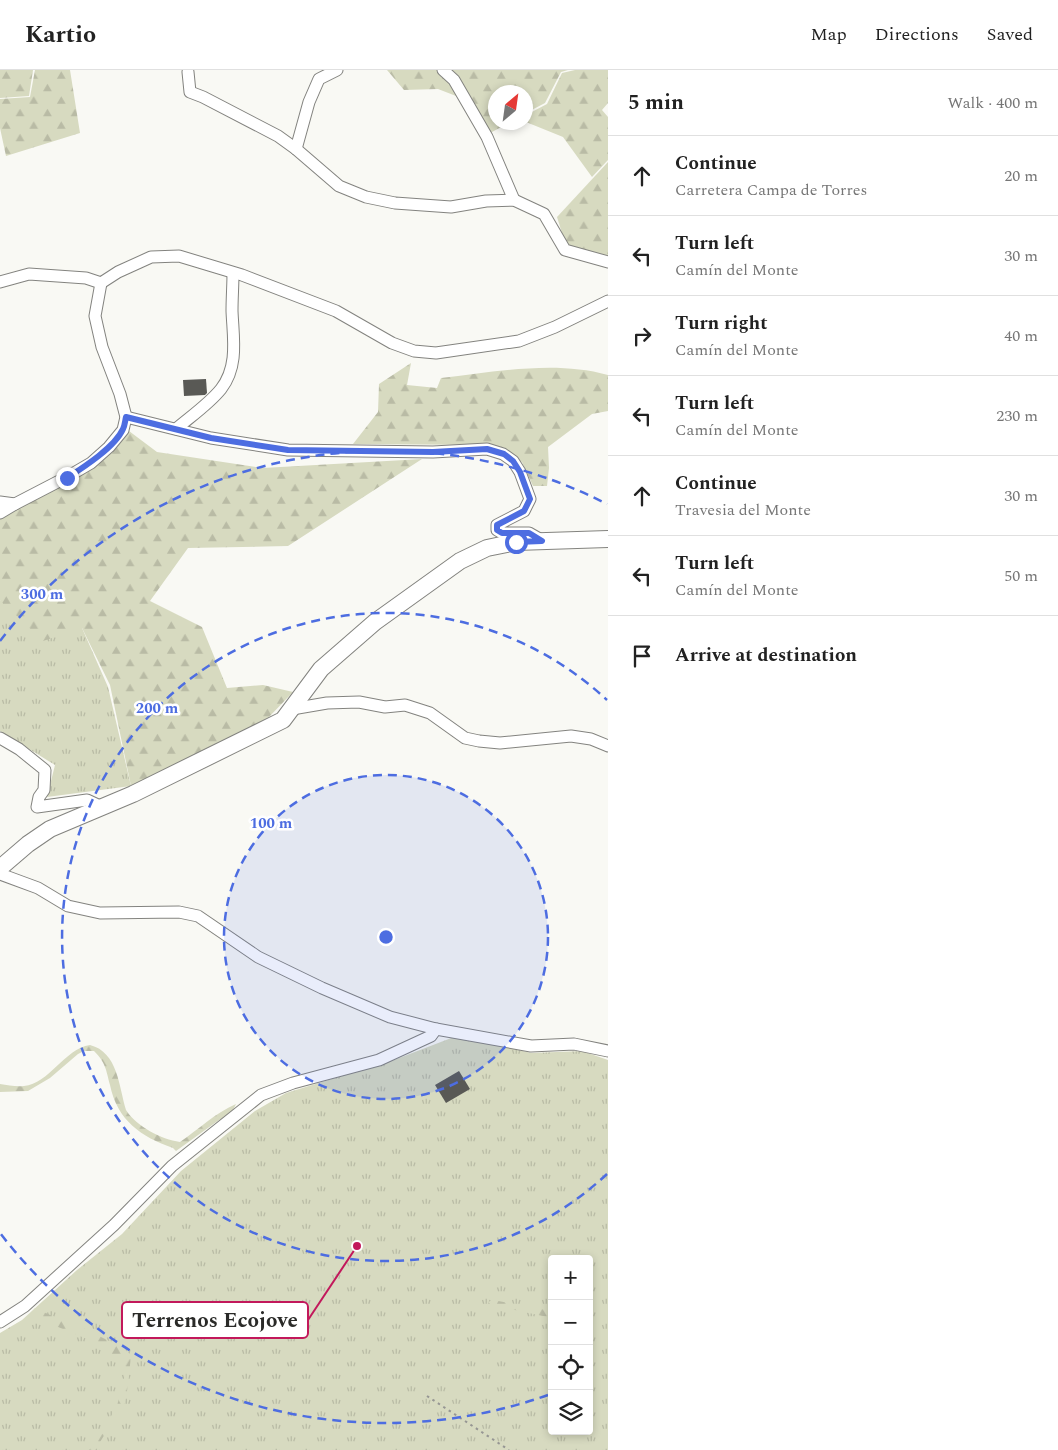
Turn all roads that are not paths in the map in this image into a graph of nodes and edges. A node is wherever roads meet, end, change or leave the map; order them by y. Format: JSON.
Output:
{"nodes":[{"id":1,"x":337,"y":70,"type":"edge"},
{"id":2,"x":443,"y":70,"type":"edge"},
{"id":3,"x":188,"y":72,"type":"dead end"},
{"id":4,"x":296,"y":149,"type":"junction"},
{"id":5,"x":514,"y":200,"type":"junction"},
{"id":6,"x":608,"y":262,"type":"edge"},
{"id":7,"x":233,"y":273,"type":"junction"},
{"id":8,"x":0,"y":282,"type":"edge"},
{"id":9,"x":101,"y":283,"type":"junction"},
{"id":10,"x":608,"y":301,"type":"edge"},
{"id":11,"x":126,"y":417,"type":"junction"},
{"id":12,"x":176,"y":430,"type":"junction"},
{"id":13,"x":0,"y":502,"type":"edge"},
{"id":14,"x":15,"y":504,"type":"junction"},
{"id":15,"x":0,"y":513,"type":"edge"},
{"id":16,"x":608,"y":539,"type":"edge"},
{"id":17,"x":542,"y":541,"type":"junction"},
{"id":18,"x":292,"y":709,"type":"junction"},
{"id":19,"x":0,"y":738,"type":"edge"},
{"id":20,"x":608,"y":746,"type":"edge"},
{"id":21,"x":102,"y":807,"type":"junction"},
{"id":22,"x":0,"y":868,"type":"edge"},
{"id":23,"x":0,"y":874,"type":"edge"},
{"id":24,"x":436,"y":1029,"type":"junction"},
{"id":25,"x":608,"y":1052,"type":"edge"},
{"id":26,"x":0,"y":1322,"type":"edge"}],
"edges":[{"from":1,"to":4,"type":"street"},
{"from":2,"to":5,"type":"street"},
{"from":3,"to":4,"type":"street"},
{"from":4,"to":5,"type":"street"},
{"from":5,"to":6,"type":"street"},
{"from":7,"to":9,"type":"street"},
{"from":7,"to":10,"type":"street"},
{"from":7,"to":12,"type":"street"},
{"from":8,"to":9,"type":"street"},
{"from":9,"to":11,"type":"street"},
{"from":11,"to":12,"type":"street"},
{"from":11,"to":14,"type":"street"},
{"from":12,"to":17,"type":"street"},
{"from":13,"to":14,"type":"street"},
{"from":14,"to":15,"type":"street"},
{"from":16,"to":17,"type":"street"},
{"from":17,"to":18,"type":"street"},
{"from":18,"to":20,"type":"street"},
{"from":18,"to":21,"type":"street"},
{"from":19,"to":21,"type":"street"},
{"from":21,"to":22,"type":"street"},
{"from":23,"to":24,"type":"street"},
{"from":24,"to":25,"type":"street"},
{"from":24,"to":26,"type":"street"}]}
